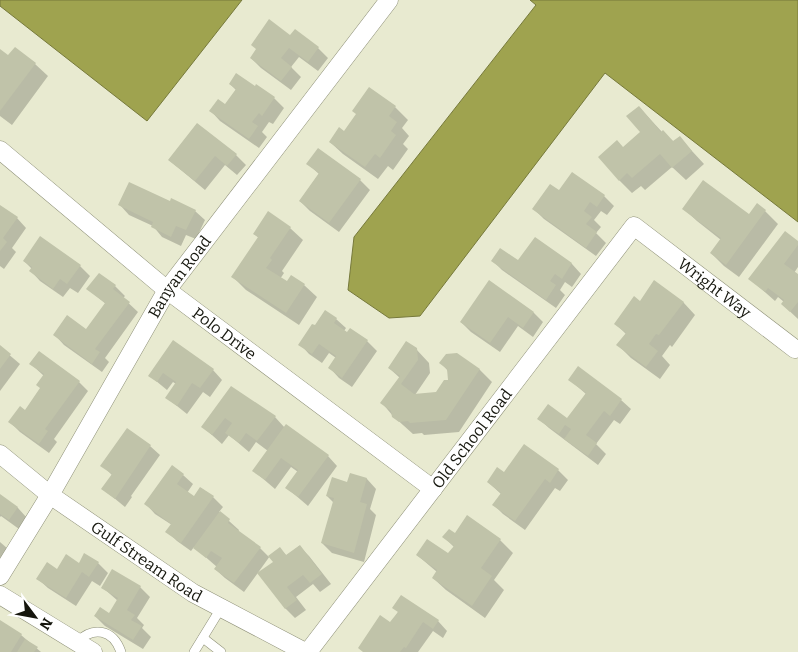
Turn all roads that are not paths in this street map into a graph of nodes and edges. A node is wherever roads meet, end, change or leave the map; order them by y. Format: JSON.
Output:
{"nodes":[{"id":1,"x":389,"y":0,"type":"edge"},
{"id":2,"x":0,"y":150,"type":"edge"},
{"id":3,"x":634,"y":226,"type":"joint"},
{"id":4,"x":167,"y":290,"type":"junction"},
{"id":5,"x":795,"y":349,"type":"dead end"},
{"id":6,"x":0,"y":454,"type":"edge"},
{"id":7,"x":433,"y":489,"type":"junction"},
{"id":8,"x":50,"y":495,"type":"junction"},
{"id":9,"x":0,"y":576,"type":"edge"},
{"id":10,"x":0,"y":595,"type":"edge"},
{"id":11,"x":221,"y":608,"type":"junction"},
{"id":12,"x":203,"y":638,"type":"junction"},
{"id":13,"x":77,"y":642,"type":"junction"},
{"id":14,"x":93,"y":652,"type":"edge"},
{"id":15,"x":121,"y":652,"type":"edge"},
{"id":16,"x":194,"y":652,"type":"edge"},
{"id":17,"x":221,"y":652,"type":"edge"},
{"id":18,"x":307,"y":652,"type":"edge"}],
"edges":[{"from":1,"to":4,"type":"street","name":"Banyan Road"},
{"from":2,"to":4,"type":"street","name":"Polo Drive"},
{"from":3,"to":5,"type":"street","name":"Wright Way"},
{"from":3,"to":7,"type":"street","name":"Old School Road"},
{"from":4,"to":7,"type":"street","name":"Polo Drive"},
{"from":4,"to":8,"type":"street","name":"Banyan Road"},
{"from":6,"to":8,"type":"street","name":"Gulf Stream Road"},
{"from":7,"to":18,"type":"street","name":"Old School Road"},
{"from":8,"to":9,"type":"street","name":"Banyan Road"},
{"from":8,"to":11,"type":"street","name":"Gulf Stream Road"},
{"from":10,"to":13,"type":"street"},
{"from":11,"to":12,"type":"lane"},
{"from":11,"to":18,"type":"street","name":"Gulf Stream Road"},
{"from":12,"to":16,"type":"lane"},
{"from":12,"to":17,"type":"lane"},
{"from":13,"to":14,"type":"street"},
{"from":13,"to":15,"type":"lane"}]}
